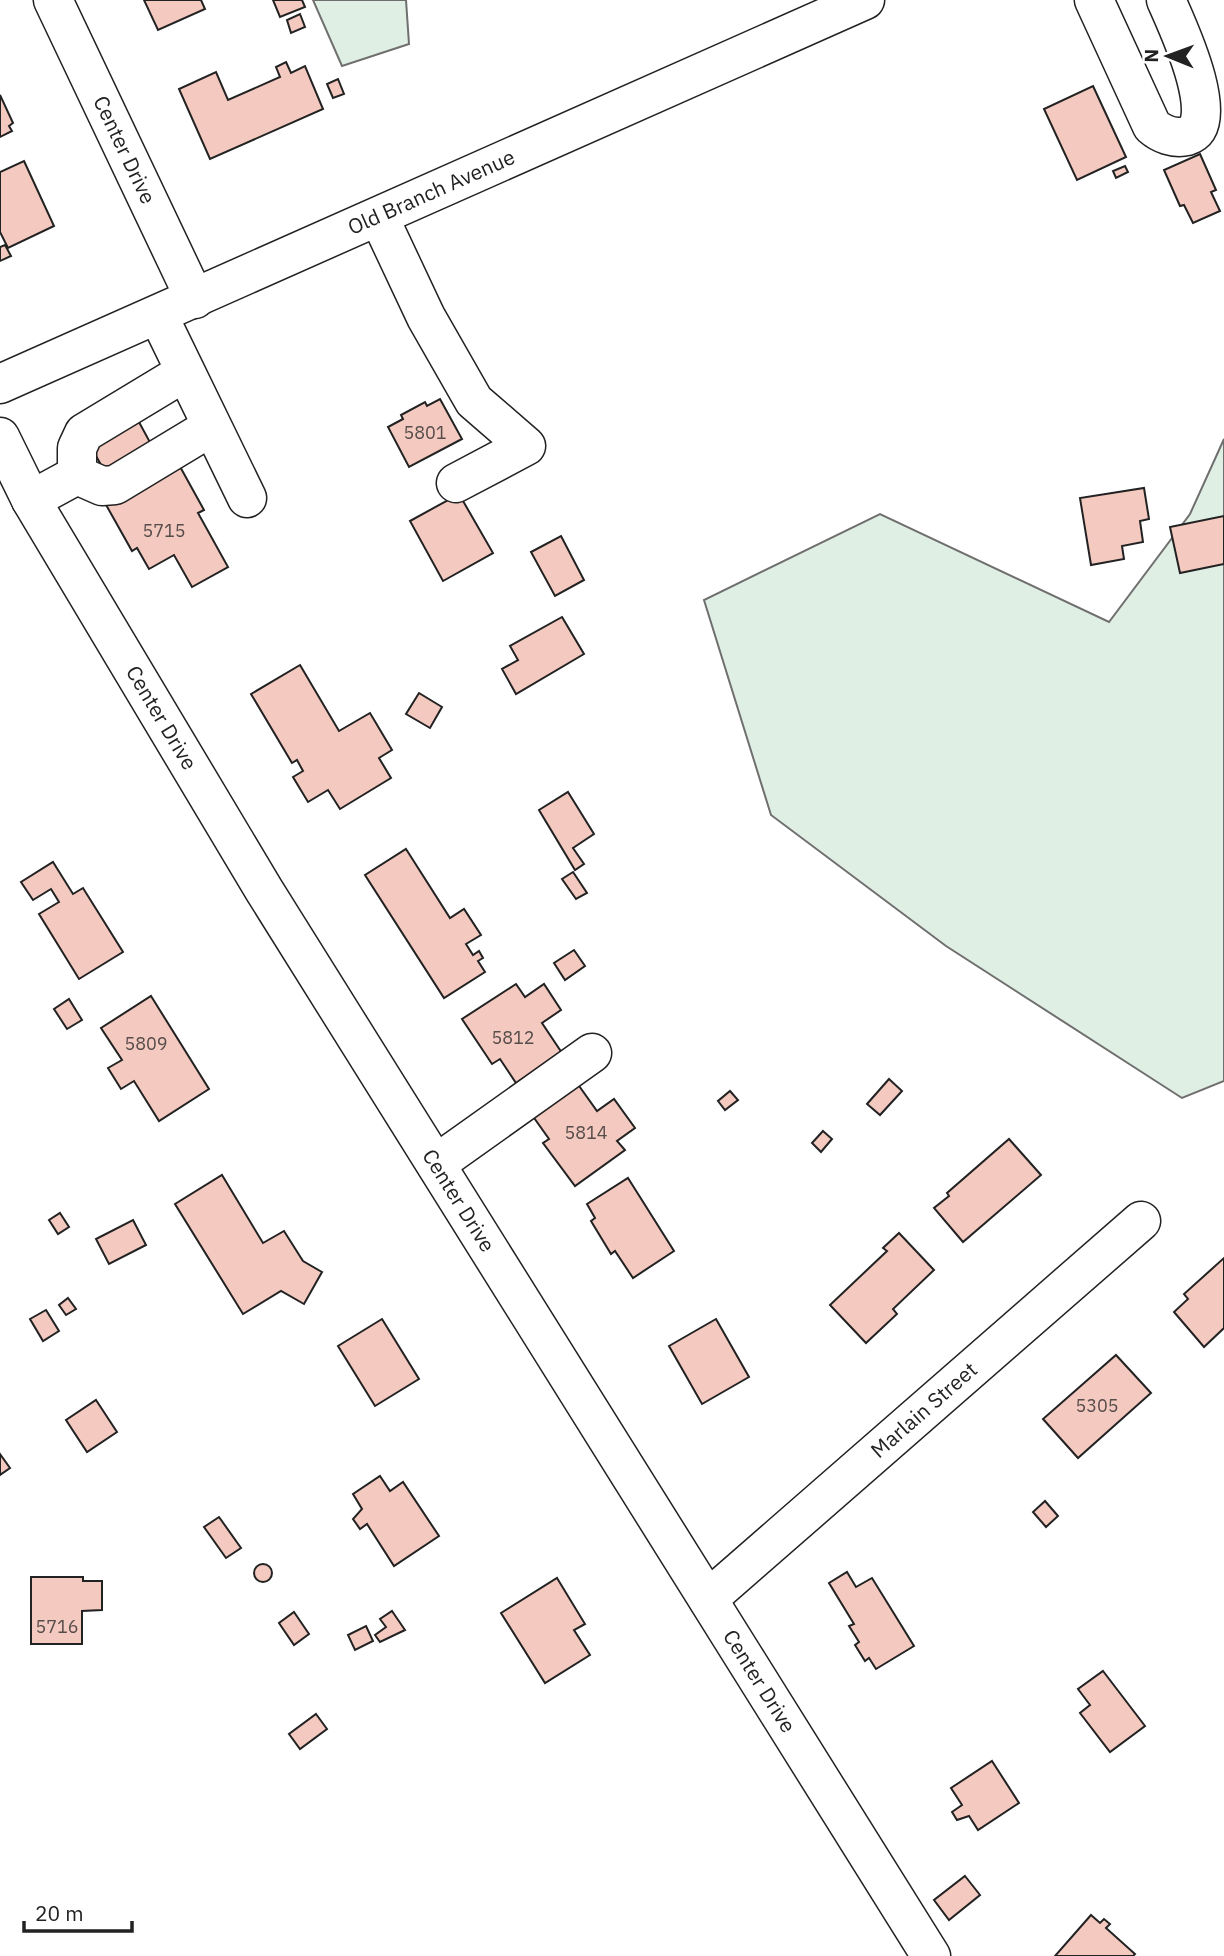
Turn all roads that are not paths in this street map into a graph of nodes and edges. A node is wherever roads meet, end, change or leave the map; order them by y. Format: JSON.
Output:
{"nodes":[{"id":1,"x":52,"y":0,"type":"edge"},
{"id":2,"x":865,"y":0,"type":"edge"},
{"id":3,"x":1094,"y":0,"type":"edge"},
{"id":4,"x":1166,"y":0,"type":"edge"},
{"id":5,"x":379,"y":217,"type":"junction"},
{"id":6,"x":195,"y":299,"type":"junction"},
{"id":7,"x":158,"y":316,"type":"junction"},
{"id":8,"x":185,"y":372,"type":"junction"},
{"id":9,"x":0,"y":384,"type":"edge"},
{"id":10,"x":211,"y":427,"type":"junction"},
{"id":11,"x":0,"y":437,"type":"edge"},
{"id":12,"x":77,"y":475,"type":"junction"},
{"id":13,"x":456,"y":483,"type":"dead end"},
{"id":14,"x":247,"y":499,"type":"dead end"},
{"id":15,"x":31,"y":500,"type":"junction"},
{"id":16,"x":592,"y":1053,"type":"dead end"},
{"id":17,"x":436,"y":1164,"type":"junction"},
{"id":18,"x":1141,"y":1222,"type":"dead end"},
{"id":19,"x":708,"y":1599,"type":"junction"},
{"id":20,"x":931,"y":1956,"type":"edge"}],
"edges":[{"from":1,"to":6,"type":"street","name":"Center Drive"},
{"from":2,"to":5,"type":"street","name":"Old Branch Avenue"},
{"from":3,"to":4,"type":"street"},
{"from":5,"to":6,"type":"street","name":"Old Branch Avenue"},
{"from":5,"to":13,"type":"street"},
{"from":6,"to":7,"type":"street","name":"Old Branch Avenue"},
{"from":7,"to":8,"type":"street"},
{"from":7,"to":9,"type":"street","name":"Old Branch Avenue"},
{"from":8,"to":10,"type":"street"},
{"from":8,"to":12,"type":"street"},
{"from":10,"to":12,"type":"street"},
{"from":10,"to":14,"type":"street"},
{"from":11,"to":15,"type":"street","name":"Center Drive"},
{"from":12,"to":15,"type":"street"},
{"from":15,"to":17,"type":"street","name":"Center Drive"},
{"from":16,"to":17,"type":"street"},
{"from":17,"to":19,"type":"street","name":"Center Drive"},
{"from":18,"to":19,"type":"street","name":"Marlain Street"},
{"from":19,"to":20,"type":"street","name":"Center Drive"}]}
